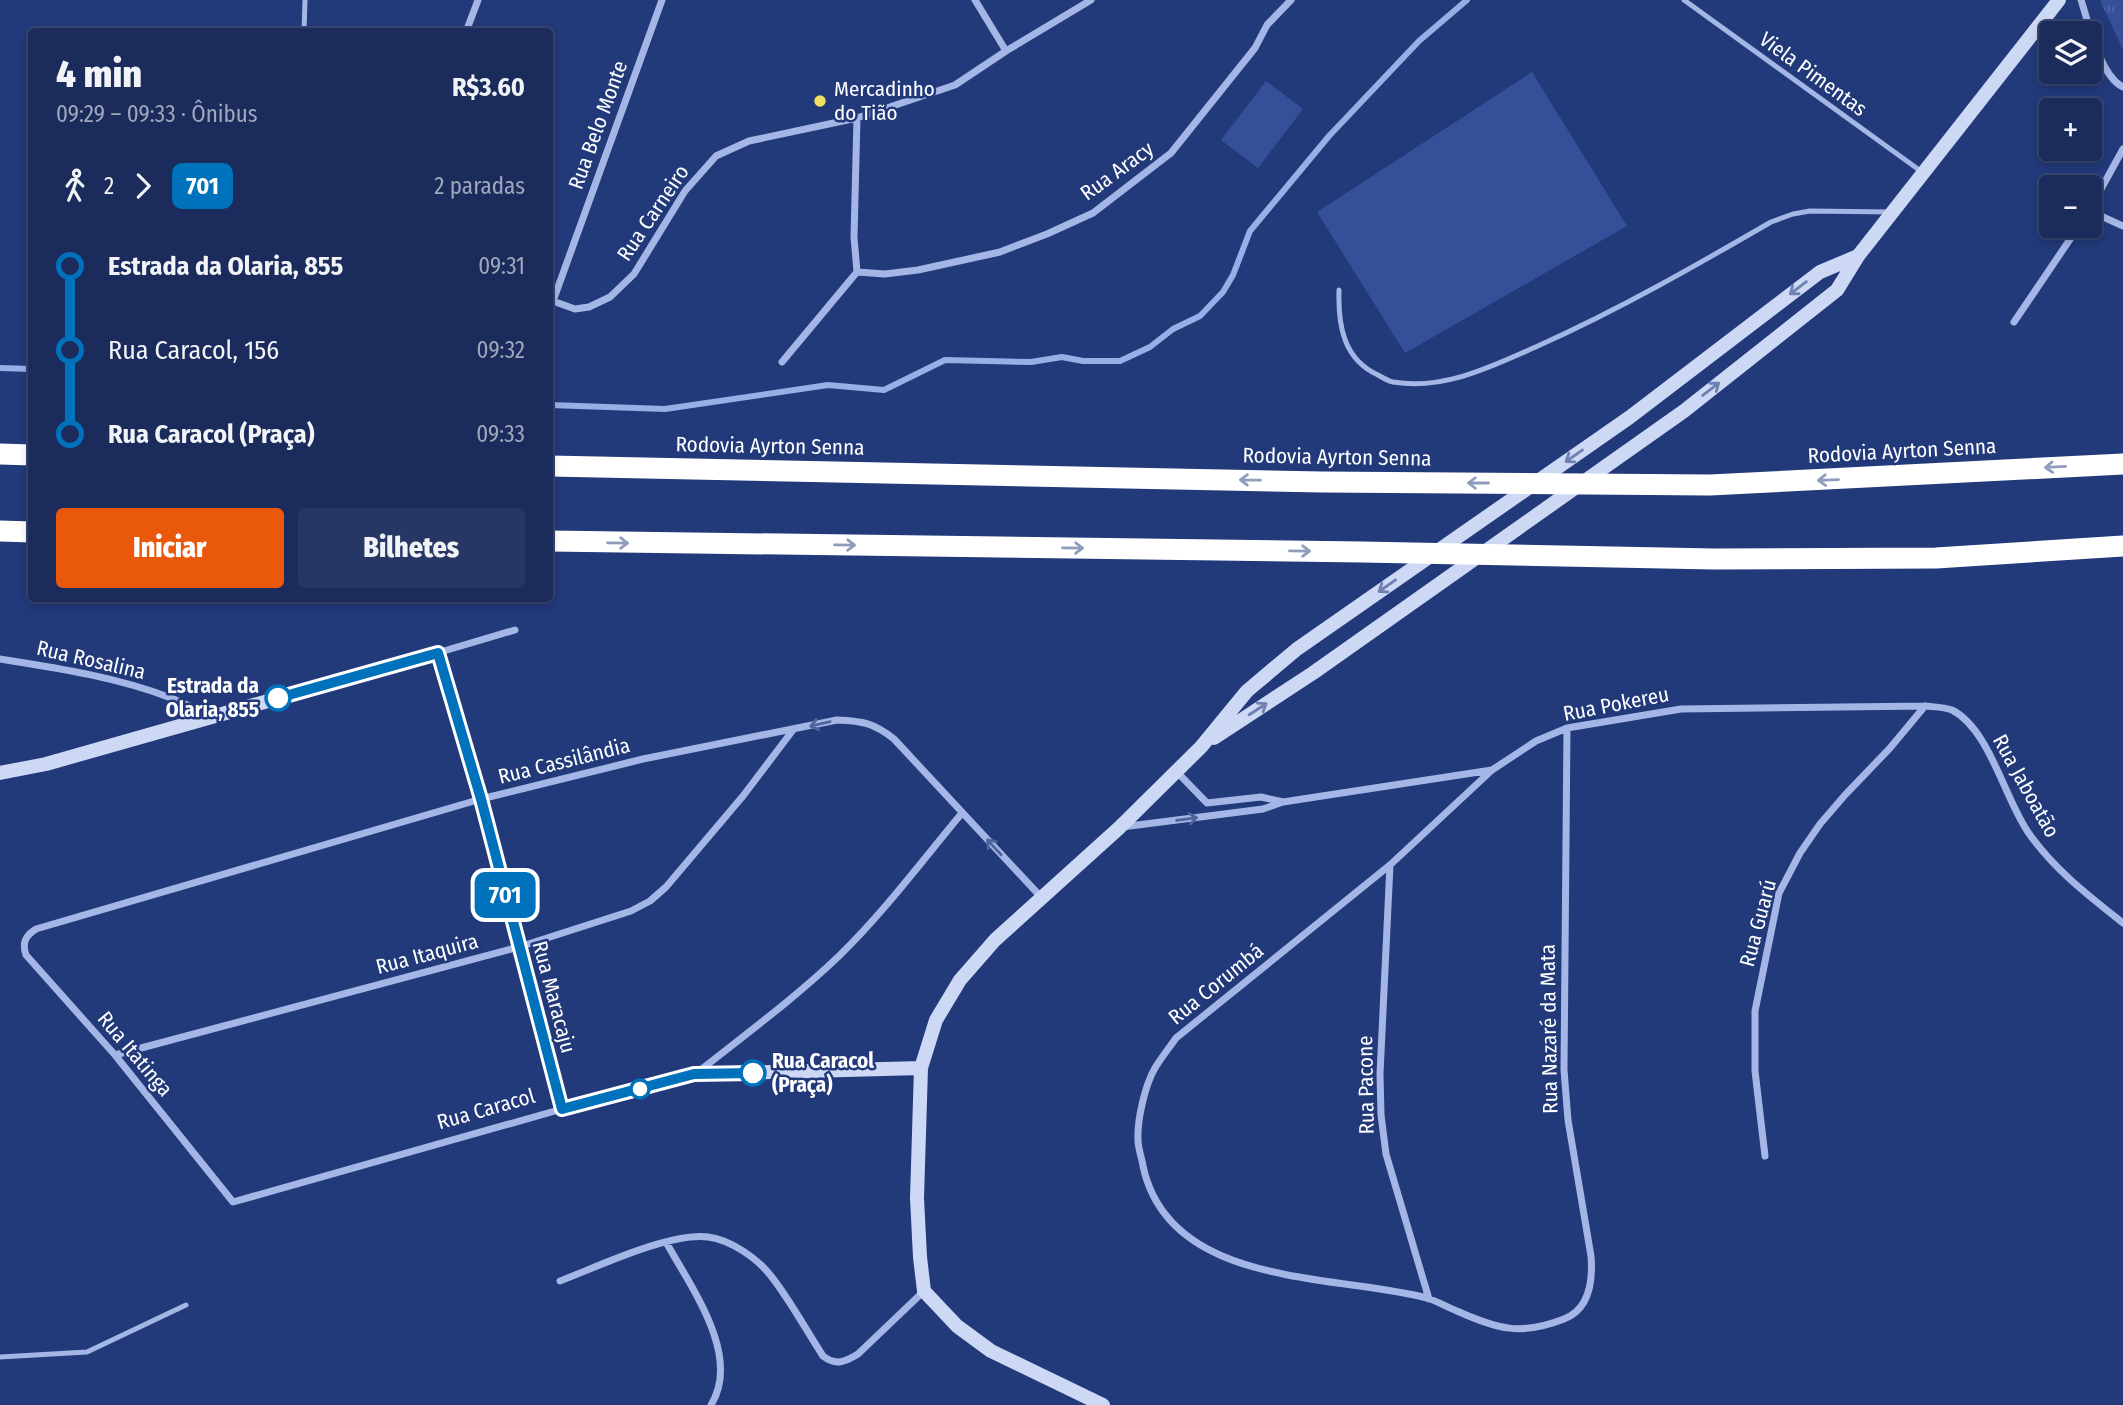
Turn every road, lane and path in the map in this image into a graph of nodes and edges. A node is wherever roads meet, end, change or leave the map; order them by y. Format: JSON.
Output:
{"nodes":[{"id":1,"x":305,"y":0,"type":"edge"},
{"id":2,"x":478,"y":0,"type":"edge"},
{"id":3,"x":662,"y":0,"type":"edge"},
{"id":4,"x":975,"y":0,"type":"edge"},
{"id":5,"x":1091,"y":0,"type":"edge"},
{"id":6,"x":1291,"y":0,"type":"edge"},
{"id":7,"x":1684,"y":0,"type":"edge"},
{"id":8,"x":2059,"y":0,"type":"edge"},
{"id":9,"x":2081,"y":0,"type":"edge"},
{"id":10,"x":2048,"y":6,"type":"edge"},
{"id":11,"x":304,"y":28,"type":"edge"},
{"id":12,"x":468,"y":28,"type":"edge"},
{"id":13,"x":1006,"y":51,"type":"junction"},
{"id":14,"x":2123,"y":87,"type":"edge"},
{"id":15,"x":858,"y":118,"type":"junction"},
{"id":16,"x":2123,"y":149,"type":"edge"},
{"id":17,"x":1924,"y":174,"type":"junction"},
{"id":18,"x":2102,"y":188,"type":"edge"},
{"id":19,"x":1894,"y":212,"type":"junction"},
{"id":20,"x":2102,"y":216,"type":"edge"},
{"id":21,"x":2123,"y":226,"type":"edge"},
{"id":22,"x":2070,"y":238,"type":"edge"},
{"id":23,"x":1858,"y":256,"type":"junction"},
{"id":24,"x":857,"y":272,"type":"junction"},
{"id":25,"x":1339,"y":290,"type":"dead end"},
{"id":26,"x":553,"y":295,"type":"edge"},
{"id":27,"x":553,"y":301,"type":"edge"},
{"id":28,"x":2014,"y":322,"type":"dead end"},
{"id":29,"x":782,"y":362,"type":"dead end"},
{"id":30,"x":0,"y":454,"type":"edge"},
{"id":31,"x":28,"y":455,"type":"edge"},
{"id":32,"x":2123,"y":464,"type":"edge"},
{"id":33,"x":553,"y":466,"type":"edge"},
{"id":34,"x":0,"y":531,"type":"edge"},
{"id":35,"x":28,"y":532,"type":"edge"},
{"id":36,"x":553,"y":541,"type":"edge"},
{"id":37,"x":2123,"y":547,"type":"edge"},
{"id":38,"x":515,"y":630,"type":"dead end"},
{"id":39,"x":438,"y":653,"type":"junction"},
{"id":40,"x":0,"y":659,"type":"edge"},
{"id":41,"x":1926,"y":705,"type":"junction"},
{"id":42,"x":211,"y":716,"type":"junction"},
{"id":43,"x":1567,"y":728,"type":"junction"},
{"id":44,"x":794,"y":730,"type":"junction"},
{"id":45,"x":1201,"y":747,"type":"junction"},
{"id":46,"x":1492,"y":770,"type":"junction"},
{"id":47,"x":1176,"y":771,"type":"junction"},
{"id":48,"x":0,"y":773,"type":"edge"},
{"id":49,"x":481,"y":799,"type":"junction"},
{"id":50,"x":1283,"y":802,"type":"junction"},
{"id":51,"x":962,"y":813,"type":"junction"},
{"id":52,"x":1119,"y":828,"type":"junction"},
{"id":53,"x":1390,"y":865,"type":"junction"},
{"id":54,"x":1041,"y":897,"type":"junction"},
{"id":55,"x":2123,"y":923,"type":"edge"},
{"id":56,"x":36,"y":929,"type":"joint"},
{"id":57,"x":519,"y":947,"type":"junction"},
{"id":58,"x":115,"y":1055,"type":"junction"},
{"id":59,"x":921,"y":1068,"type":"junction"},
{"id":60,"x":694,"y":1074,"type":"junction"},
{"id":61,"x":562,"y":1109,"type":"junction"},
{"id":62,"x":1765,"y":1156,"type":"dead end"},
{"id":63,"x":233,"y":1202,"type":"joint"},
{"id":64,"x":666,"y":1242,"type":"junction"},
{"id":65,"x":560,"y":1281,"type":"dead end"},
{"id":66,"x":924,"y":1291,"type":"junction"},
{"id":67,"x":1429,"y":1299,"type":"junction"},
{"id":68,"x":186,"y":1305,"type":"dead end"},
{"id":69,"x":1567,"y":1318,"type":"joint"},
{"id":70,"x":0,"y":1357,"type":"edge"},
{"id":71,"x":711,"y":1405,"type":"edge"},
{"id":72,"x":1103,"y":1405,"type":"edge"}],
"edges":[{"from":1,"to":11,"type":"lane"},
{"from":2,"to":12,"type":"street"},
{"from":3,"to":26,"type":"street","name":"Rua Belo Monte"},
{"from":4,"to":13,"type":"street"},
{"from":5,"to":13,"type":"street","name":"Rua Carneiro"},
{"from":6,"to":24,"type":"street","name":"Rua Aracy"},
{"from":7,"to":17,"type":"lane","name":"Viela Pimentas"},
{"from":8,"to":10,"type":"main road"},
{"from":9,"to":14,"type":"street"},
{"from":10,"to":17,"type":"main road"},
{"from":13,"to":15,"type":"street","name":"Rua Carneiro"},
{"from":15,"to":24,"type":"street"},
{"from":15,"to":27,"type":"street","name":"Rua Carneiro"},
{"from":16,"to":18,"type":"street"},
{"from":17,"to":19,"type":"main road"},
{"from":19,"to":23,"type":"main road"},
{"from":19,"to":25,"type":"lane"},
{"from":20,"to":21,"type":"street"},
{"from":22,"to":28,"type":"street"},
{"from":45,"to":23,"type":"main road","one_way":true},
{"from":23,"to":45,"type":"main road","one_way":true},
{"from":24,"to":29,"type":"street"},
{"from":30,"to":31,"type":"highway"},
{"from":32,"to":33,"type":"highway","name":"Rodovia Ayrton Senna","one_way":true},
{"from":34,"to":35,"type":"highway"},
{"from":36,"to":37,"type":"highway","one_way":true},
{"from":38,"to":39,"type":"street"},
{"from":39,"to":42,"type":"main road"},
{"from":39,"to":49,"type":"main road","name":"Rua Maracaju"},
{"from":40,"to":42,"type":"street","name":"Rua Rosalina"},
{"from":41,"to":43,"type":"street","name":"Rua Pokereu"},
{"from":41,"to":55,"type":"street","name":"Rua Jaboatão"},
{"from":41,"to":62,"type":"street","name":"Rua Guarú"},
{"from":42,"to":48,"type":"main road"},
{"from":43,"to":46,"type":"street","name":"Rua Pokereu"},
{"from":43,"to":69,"type":"street","name":"Rua Nazaré da Mata"},
{"from":44,"to":49,"type":"street","name":"Rua Cassilândia"},
{"from":51,"to":44,"type":"street","name":"Rua Cassilândia","one_way":true},
{"from":44,"to":57,"type":"street","name":"Rua Itaquira"},
{"from":45,"to":47,"type":"main road"},
{"from":46,"to":50,"type":"street","name":"Rua Pokereu"},
{"from":46,"to":53,"type":"street","name":"Rua Corumbá"},
{"from":47,"to":50,"type":"street","name":"Rua Pokereu"},
{"from":47,"to":52,"type":"main road"},
{"from":49,"to":56,"type":"street","name":"Rua Cassilândia"},
{"from":49,"to":57,"type":"main road","name":"Rua Maracaju"},
{"from":52,"to":50,"type":"street","name":"Rua Pokereu","one_way":true},
{"from":54,"to":51,"type":"street","name":"Rua Cassilândia","one_way":true},
{"from":51,"to":60,"type":"street"},
{"from":52,"to":54,"type":"main road"},
{"from":53,"to":67,"type":"street","name":"Rua Pacone"},
{"from":53,"to":67,"type":"street","name":"Rua Corumbá"},
{"from":54,"to":59,"type":"main road"},
{"from":56,"to":58,"type":"street","name":"Rua Itatinga"},
{"from":57,"to":58,"type":"street","name":"Rua Itaquira"},
{"from":57,"to":61,"type":"main road","name":"Rua Maracaju"},
{"from":58,"to":63,"type":"street","name":"Rua Itatinga"},
{"from":59,"to":60,"type":"main road","name":"Rua Caracol"},
{"from":59,"to":66,"type":"main road"},
{"from":60,"to":61,"type":"main road","name":"Rua Caracol"},
{"from":61,"to":63,"type":"street","name":"Rua Caracol"},
{"from":64,"to":65,"type":"street"},
{"from":64,"to":66,"type":"street"},
{"from":64,"to":71,"type":"street"},
{"from":66,"to":72,"type":"main road"},
{"from":67,"to":69,"type":"street","name":"Rua Corumbá"},
{"from":68,"to":70,"type":"lane"}]}
